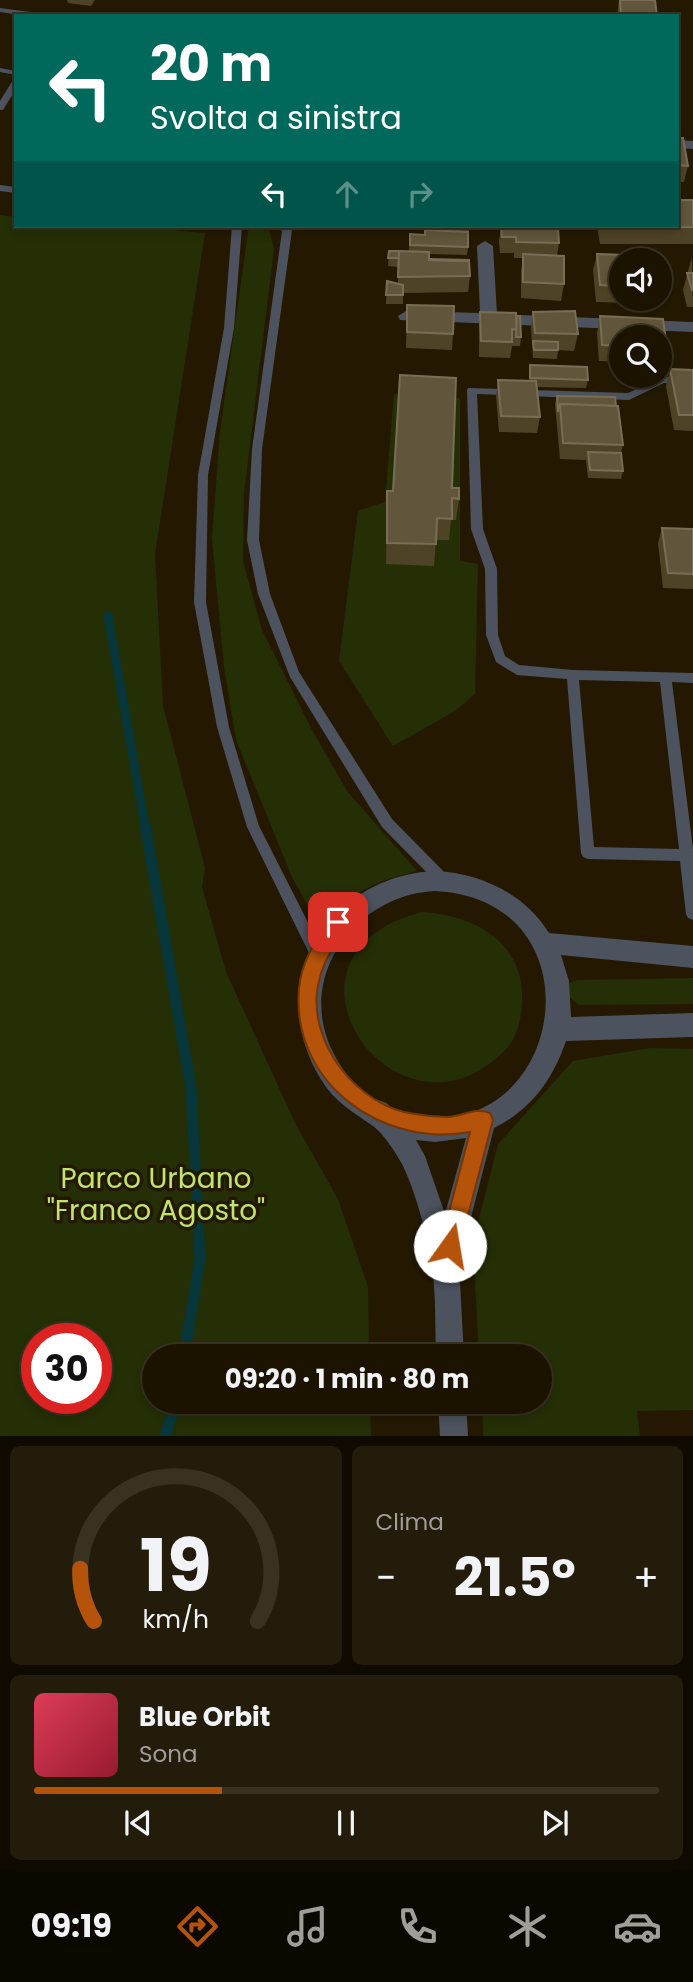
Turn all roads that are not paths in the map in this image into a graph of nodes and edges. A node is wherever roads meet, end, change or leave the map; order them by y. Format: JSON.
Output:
{"nodes":[{"id":1,"x":0,"y":10,"type":"edge"},
{"id":2,"x":31,"y":14,"type":"edge"},
{"id":3,"x":14,"y":85,"type":"edge"},
{"id":4,"x":1,"y":106,"type":"edge"},
{"id":5,"x":237,"y":228,"type":"edge"},
{"id":6,"x":284,"y":228,"type":"edge"},
{"id":7,"x":485,"y":246,"type":"dead end"},
{"id":8,"x":406,"y":316,"type":"edge"},
{"id":9,"x":489,"y":319,"type":"junction"},
{"id":10,"x":693,"y":327,"type":"edge"},
{"id":11,"x":693,"y":381,"type":"edge"},
{"id":12,"x":573,"y":675,"type":"junction"},
{"id":13,"x":665,"y":677,"type":"junction"},
{"id":14,"x":693,"y":678,"type":"edge"},
{"id":15,"x":689,"y":855,"type":"edge"},
{"id":16,"x":446,"y":883,"type":"junction"},
{"id":17,"x":693,"y":914,"type":"edge"},
{"id":18,"x":544,"y":943,"type":"junction"},
{"id":19,"x":317,"y":954,"type":"junction"},
{"id":20,"x":693,"y":957,"type":"edge"},
{"id":21,"x":693,"y":1025,"type":"edge"},
{"id":22,"x":562,"y":1029,"type":"junction"},
{"id":23,"x":378,"y":1112,"type":"junction"},
{"id":24,"x":483,"y":1120,"type":"junction"},
{"id":25,"x":446,"y":1265,"type":"junction"},
{"id":26,"x":449,"y":1344,"type":"edge"},
{"id":27,"x":453,"y":1414,"type":"edge"},
{"id":28,"x":454,"y":1436,"type":"edge"}],
"edges":[{"from":1,"to":2,"type":"lane"},
{"from":3,"to":4,"type":"lane"},
{"from":5,"to":19,"type":"lane"},
{"from":6,"to":16,"type":"lane"},
{"from":7,"to":9,"type":"street"},
{"from":8,"to":9,"type":"street"},
{"from":9,"to":10,"type":"street"},
{"from":11,"to":12,"type":"lane"},
{"from":12,"to":13,"type":"lane"},
{"from":12,"to":15,"type":"lane"},
{"from":13,"to":14,"type":"lane"},
{"from":13,"to":15,"type":"lane"},
{"from":15,"to":17,"type":"lane"},
{"from":16,"to":18,"type":"street"},
{"from":16,"to":19,"type":"street"},
{"from":18,"to":20,"type":"street"},
{"from":18,"to":22,"type":"street"},
{"from":19,"to":23,"type":"street"},
{"from":21,"to":22,"type":"street"},
{"from":22,"to":24,"type":"street"},
{"from":23,"to":24,"type":"street"},
{"from":23,"to":25,"type":"street"},
{"from":24,"to":25,"type":"street"},
{"from":25,"to":26,"type":"street"},
{"from":27,"to":28,"type":"street"}]}
